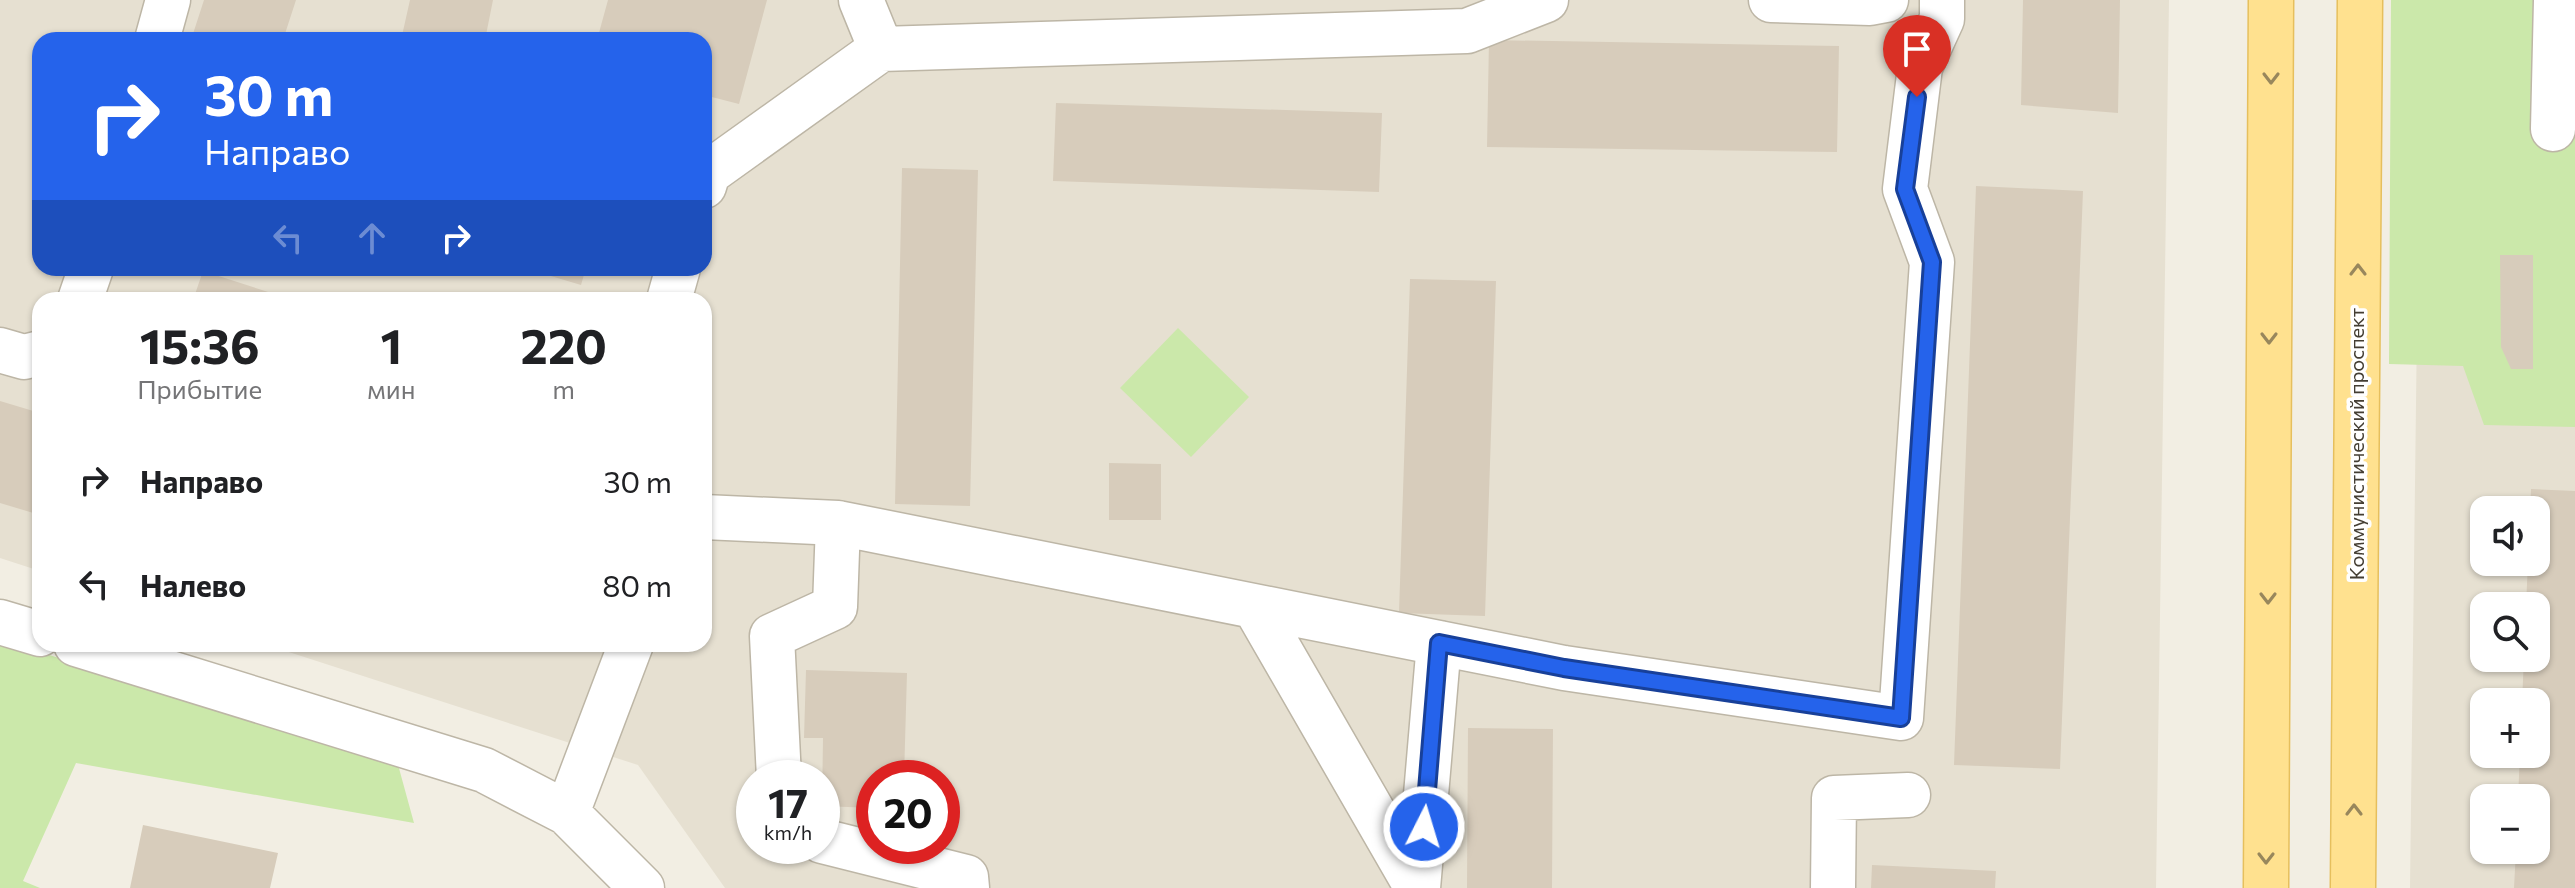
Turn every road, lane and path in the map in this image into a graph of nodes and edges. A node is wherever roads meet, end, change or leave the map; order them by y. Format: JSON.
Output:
{"nodes":[{"id":1,"x":168,"y":0,"type":"edge"},
{"id":2,"x":861,"y":0,"type":"edge"},
{"id":3,"x":1546,"y":0,"type":"edge"},
{"id":4,"x":1771,"y":0,"type":"edge"},
{"id":5,"x":1886,"y":0,"type":"edge"},
{"id":6,"x":1942,"y":0,"type":"edge"},
{"id":7,"x":2271,"y":0,"type":"edge"},
{"id":8,"x":2360,"y":0,"type":"edge"},
{"id":9,"x":2556,"y":0,"type":"edge"},
{"id":10,"x":159,"y":32,"type":"edge"},
{"id":11,"x":881,"y":49,"type":"junction"},
{"id":12,"x":2553,"y":129,"type":"dead end"},
{"id":13,"x":712,"y":170,"type":"edge"},
{"id":14,"x":0,"y":350,"type":"edge"},
{"id":15,"x":32,"y":355,"type":"edge"},
{"id":16,"x":712,"y":517,"type":"edge"},
{"id":17,"x":838,"y":523,"type":"junction"},
{"id":18,"x":1255,"y":607,"type":"junction"},
{"id":19,"x":0,"y":622,"type":"edge"},
{"id":20,"x":32,"y":632,"type":"edge"},
{"id":21,"x":1439,"y":643,"type":"junction"},
{"id":22,"x":102,"y":652,"type":"edge"},
{"id":23,"x":628,"y":652,"type":"edge"},
{"id":24,"x":778,"y":760,"type":"edge"},
{"id":25,"x":1908,"y":795,"type":"dead end"},
{"id":26,"x":567,"y":813,"type":"junction"},
{"id":27,"x":840,"y":846,"type":"edge"},
{"id":28,"x":642,"y":888,"type":"edge"},
{"id":29,"x":967,"y":888,"type":"edge"},
{"id":30,"x":1418,"y":888,"type":"edge"},
{"id":31,"x":1833,"y":888,"type":"edge"},
{"id":32,"x":2266,"y":888,"type":"edge"},
{"id":33,"x":2353,"y":888,"type":"edge"}],
"edges":[{"from":1,"to":10,"type":"street"},
{"from":2,"to":11,"type":"street"},
{"from":3,"to":11,"type":"street"},
{"from":4,"to":5,"type":"street"},
{"from":6,"to":21,"type":"street"},
{"from":7,"to":32,"type":"main road","one_way":true},
{"from":33,"to":8,"type":"main road","name":"Коммунистический проспект","one_way":true},
{"from":9,"to":12,"type":"street"},
{"from":11,"to":13,"type":"street"},
{"from":14,"to":15,"type":"street"},
{"from":16,"to":17,"type":"street"},
{"from":17,"to":18,"type":"street"},
{"from":17,"to":24,"type":"street"},
{"from":18,"to":21,"type":"street"},
{"from":18,"to":30,"type":"street"},
{"from":19,"to":20,"type":"street"},
{"from":21,"to":30,"type":"street"},
{"from":22,"to":26,"type":"street"},
{"from":23,"to":26,"type":"street"},
{"from":25,"to":31,"type":"street"},
{"from":26,"to":28,"type":"street"},
{"from":27,"to":29,"type":"street"}]}
